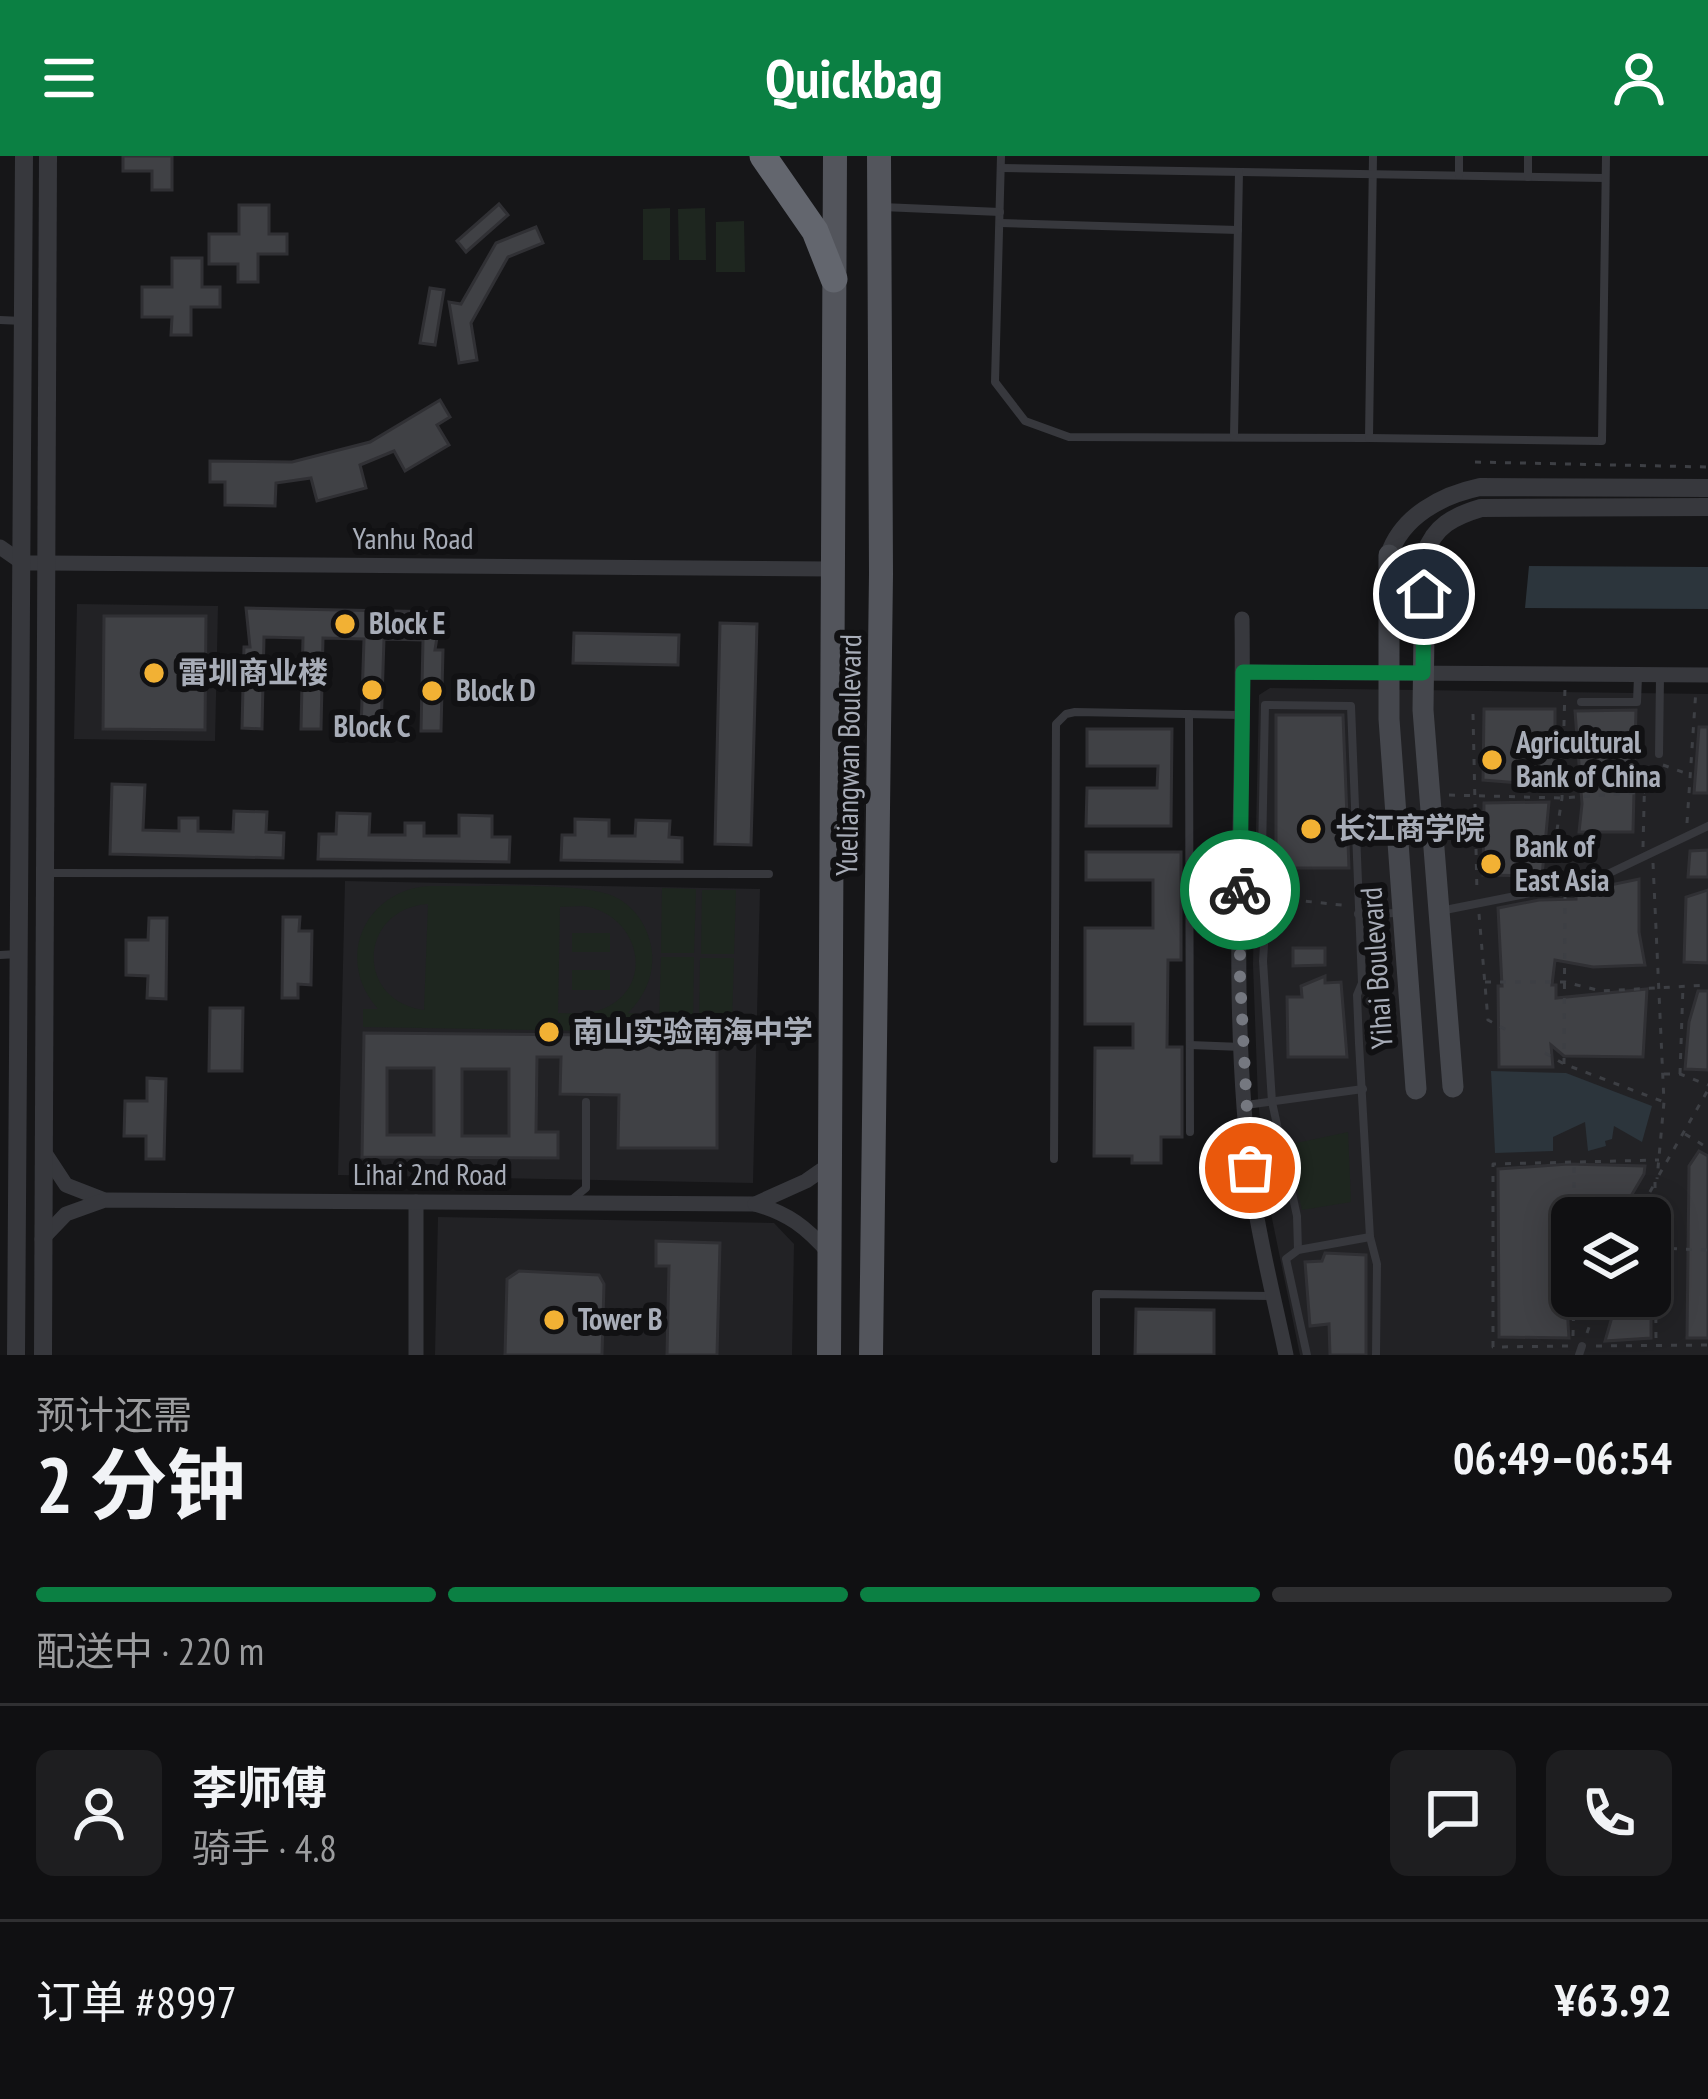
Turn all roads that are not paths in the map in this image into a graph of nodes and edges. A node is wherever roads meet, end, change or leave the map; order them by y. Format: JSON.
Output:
{"nodes":[{"id":1,"x":24,"y":156,"type":"edge"},
{"id":2,"x":47,"y":156,"type":"edge"},
{"id":3,"x":741,"y":156,"type":"edge"},
{"id":4,"x":763,"y":156,"type":"edge"},
{"id":5,"x":835,"y":156,"type":"edge"},
{"id":6,"x":879,"y":156,"type":"edge"},
{"id":7,"x":1001,"y":156,"type":"edge"},
{"id":8,"x":1107,"y":156,"type":"edge"},
{"id":9,"x":1373,"y":156,"type":"edge"},
{"id":10,"x":1460,"y":156,"type":"edge"},
{"id":11,"x":1528,"y":156,"type":"edge"},
{"id":12,"x":1606,"y":156,"type":"edge"},
{"id":13,"x":1001,"y":168,"type":"junction"},
{"id":14,"x":1107,"y":170,"type":"junction"},
{"id":15,"x":1239,"y":172,"type":"junction"},
{"id":16,"x":1373,"y":174,"type":"junction"},
{"id":17,"x":1459,"y":176,"type":"junction"},
{"id":18,"x":1528,"y":176,"type":"junction"},
{"id":19,"x":1605,"y":178,"type":"junction"},
{"id":20,"x":879,"y":207,"type":"junction"},
{"id":21,"x":802,"y":211,"type":"junction"},
{"id":22,"x":1000,"y":212,"type":"junction"},
{"id":23,"x":1000,"y":223,"type":"junction"},
{"id":24,"x":1238,"y":230,"type":"junction"},
{"id":25,"x":834,"y":279,"type":"junction"},
{"id":26,"x":0,"y":320,"type":"edge"},
{"id":27,"x":24,"y":321,"type":"junction"},
{"id":28,"x":1234,"y":436,"type":"junction"},
{"id":29,"x":1369,"y":438,"type":"junction"},
{"id":30,"x":1708,"y":488,"type":"edge"},
{"id":31,"x":1708,"y":507,"type":"edge"},
{"id":32,"x":0,"y":547,"type":"edge"},
{"id":33,"x":1425,"y":554,"type":"joint"},
{"id":34,"x":1389,"y":555,"type":"joint"},
{"id":35,"x":23,"y":563,"type":"junction"},
{"id":36,"x":45,"y":563,"type":"junction"},
{"id":37,"x":831,"y":569,"type":"junction"},
{"id":38,"x":1242,"y":619,"type":"dead end"},
{"id":39,"x":1243,"y":672,"type":"junction"},
{"id":40,"x":1389,"y":673,"type":"junction"},
{"id":41,"x":1423,"y":673,"type":"junction"},
{"id":42,"x":1638,"y":675,"type":"junction"},
{"id":43,"x":1660,"y":675,"type":"junction"},
{"id":44,"x":1702,"y":681,"type":"edge"},
{"id":45,"x":1582,"y":702,"type":"dead end"},
{"id":46,"x":1190,"y":714,"type":"junction"},
{"id":47,"x":1241,"y":715,"type":"junction"},
{"id":48,"x":1659,"y":754,"type":"dead end"},
{"id":49,"x":22,"y":820,"type":"junction"},
{"id":50,"x":0,"y":821,"type":"edge"},
{"id":51,"x":1708,"y":826,"type":"edge"},
{"id":52,"x":46,"y":873,"type":"junction"},
{"id":53,"x":769,"y":874,"type":"dead end"},
{"id":54,"x":1358,"y":910,"type":"junction"},
{"id":55,"x":1439,"y":912,"type":"junction"},
{"id":56,"x":1402,"y":913,"type":"junction"},
{"id":57,"x":10,"y":954,"type":"edge"},
{"id":58,"x":1190,"y":1045,"type":"junction"},
{"id":59,"x":1244,"y":1048,"type":"junction"},
{"id":60,"x":1453,"y":1087,"type":"dead end"},
{"id":61,"x":1364,"y":1089,"type":"junction"},
{"id":62,"x":1416,"y":1090,"type":"dead end"},
{"id":63,"x":586,"y":1102,"type":"dead end"},
{"id":64,"x":1272,"y":1102,"type":"junction"},
{"id":65,"x":1246,"y":1105,"type":"junction"},
{"id":66,"x":1190,"y":1132,"type":"dead end"},
{"id":67,"x":43,"y":1148,"type":"junction"},
{"id":68,"x":1054,"y":1159,"type":"dead end"},
{"id":69,"x":829,"y":1165,"type":"junction"},
{"id":70,"x":105,"y":1200,"type":"junction"},
{"id":71,"x":416,"y":1202,"type":"junction"},
{"id":72,"x":568,"y":1203,"type":"junction"},
{"id":73,"x":755,"y":1204,"type":"junction"},
{"id":74,"x":1370,"y":1237,"type":"junction"},
{"id":75,"x":42,"y":1239,"type":"junction"},
{"id":76,"x":1298,"y":1250,"type":"junction"},
{"id":77,"x":829,"y":1253,"type":"junction"},
{"id":78,"x":1274,"y":1296,"type":"junction"},
{"id":79,"x":16,"y":1355,"type":"edge"},
{"id":80,"x":43,"y":1355,"type":"edge"},
{"id":81,"x":416,"y":1355,"type":"edge"},
{"id":82,"x":829,"y":1355,"type":"edge"},
{"id":83,"x":872,"y":1355,"type":"edge"},
{"id":84,"x":1096,"y":1355,"type":"edge"},
{"id":85,"x":1286,"y":1355,"type":"edge"},
{"id":86,"x":1307,"y":1355,"type":"edge"},
{"id":87,"x":1376,"y":1355,"type":"edge"}],
"edges":[{"from":1,"to":27,"type":"street"},
{"from":2,"to":36,"type":"street"},
{"from":3,"to":21,"type":"highway"},
{"from":4,"to":21,"type":"highway"},
{"from":5,"to":25,"type":"main road","name":"Yueliangwan Boulevard"},
{"from":6,"to":20,"type":"main road","name":"Yueliangwan Boulevard"},
{"from":7,"to":13,"type":"lane"},
{"from":8,"to":14,"type":"lane"},
{"from":9,"to":16,"type":"lane"},
{"from":10,"to":17,"type":"lane"},
{"from":11,"to":18,"type":"lane"},
{"from":12,"to":19,"type":"lane"},
{"from":13,"to":14,"type":"lane"},
{"from":13,"to":22,"type":"lane"},
{"from":14,"to":15,"type":"lane"},
{"from":15,"to":16,"type":"lane"},
{"from":15,"to":24,"type":"lane"},
{"from":16,"to":17,"type":"lane"},
{"from":16,"to":29,"type":"lane"},
{"from":17,"to":18,"type":"lane"},
{"from":18,"to":19,"type":"lane"},
{"from":19,"to":29,"type":"lane"},
{"from":20,"to":22,"type":"lane"},
{"from":20,"to":83,"type":"main road","name":"Yueliangwan Boulevard"},
{"from":21,"to":25,"type":"highway"},
{"from":22,"to":23,"type":"lane"},
{"from":23,"to":24,"type":"lane"},
{"from":23,"to":28,"type":"lane"},
{"from":24,"to":28,"type":"lane"},
{"from":25,"to":37,"type":"main road","name":"Yueliangwan Boulevard"},
{"from":26,"to":27,"type":"lane"},
{"from":27,"to":35,"type":"street"},
{"from":28,"to":29,"type":"lane"},
{"from":30,"to":34,"type":"street"},
{"from":31,"to":33,"type":"street"},
{"from":32,"to":35,"type":"street"},
{"from":33,"to":41,"type":"main road"},
{"from":34,"to":40,"type":"main road","name":"Yihai Boulevard"},
{"from":35,"to":36,"type":"street","name":"Yanhu Road"},
{"from":35,"to":49,"type":"street"},
{"from":36,"to":37,"type":"street","name":"Yanhu Road"},
{"from":36,"to":52,"type":"street"},
{"from":37,"to":69,"type":"main road","name":"Yueliangwan Boulevard"},
{"from":38,"to":39,"type":"street"},
{"from":39,"to":40,"type":"street"},
{"from":39,"to":47,"type":"street"},
{"from":40,"to":41,"type":"street"},
{"from":40,"to":56,"type":"main road","name":"Yihai Boulevard"},
{"from":41,"to":42,"type":"street"},
{"from":41,"to":55,"type":"main road"},
{"from":42,"to":43,"type":"street"},
{"from":42,"to":45,"type":"lane"},
{"from":43,"to":44,"type":"street"},
{"from":43,"to":48,"type":"lane"},
{"from":46,"to":47,"type":"lane"},
{"from":46,"to":58,"type":"lane"},
{"from":46,"to":68,"type":"lane"},
{"from":47,"to":59,"type":"street"},
{"from":49,"to":50,"type":"lane"},
{"from":49,"to":57,"type":"street"},
{"from":51,"to":55,"type":"lane"},
{"from":52,"to":53,"type":"lane"},
{"from":52,"to":67,"type":"street"},
{"from":54,"to":56,"type":"lane"},
{"from":54,"to":61,"type":"lane"},
{"from":54,"to":64,"type":"lane"},
{"from":55,"to":60,"type":"main road"},
{"from":56,"to":62,"type":"main road","name":"Yihai Boulevard"},
{"from":57,"to":79,"type":"street"},
{"from":58,"to":59,"type":"lane"},
{"from":58,"to":66,"type":"lane"},
{"from":59,"to":65,"type":"street"},
{"from":61,"to":64,"type":"lane"},
{"from":61,"to":74,"type":"lane"},
{"from":63,"to":72,"type":"lane"},
{"from":64,"to":65,"type":"lane"},
{"from":64,"to":76,"type":"lane"},
{"from":65,"to":78,"type":"street"},
{"from":67,"to":70,"type":"street","name":"Lihai 2nd Road"},
{"from":67,"to":75,"type":"street"},
{"from":69,"to":73,"type":"street","name":"Lihai 2nd Road"},
{"from":69,"to":77,"type":"main road","name":"Yueliangwan Boulevard"},
{"from":70,"to":71,"type":"street","name":"Lihai 2nd Road"},
{"from":70,"to":75,"type":"street","name":"Lihai 2nd Road"},
{"from":71,"to":72,"type":"street","name":"Lihai 2nd Road"},
{"from":71,"to":81,"type":"street"},
{"from":72,"to":73,"type":"street","name":"Lihai 2nd Road"},
{"from":73,"to":77,"type":"street","name":"Lihai 2nd Road"},
{"from":74,"to":76,"type":"lane"},
{"from":74,"to":87,"type":"lane"},
{"from":75,"to":80,"type":"street"},
{"from":76,"to":86,"type":"lane"},
{"from":77,"to":82,"type":"main road","name":"Yueliangwan Boulevard"},
{"from":78,"to":84,"type":"lane"},
{"from":78,"to":85,"type":"street"}]}
